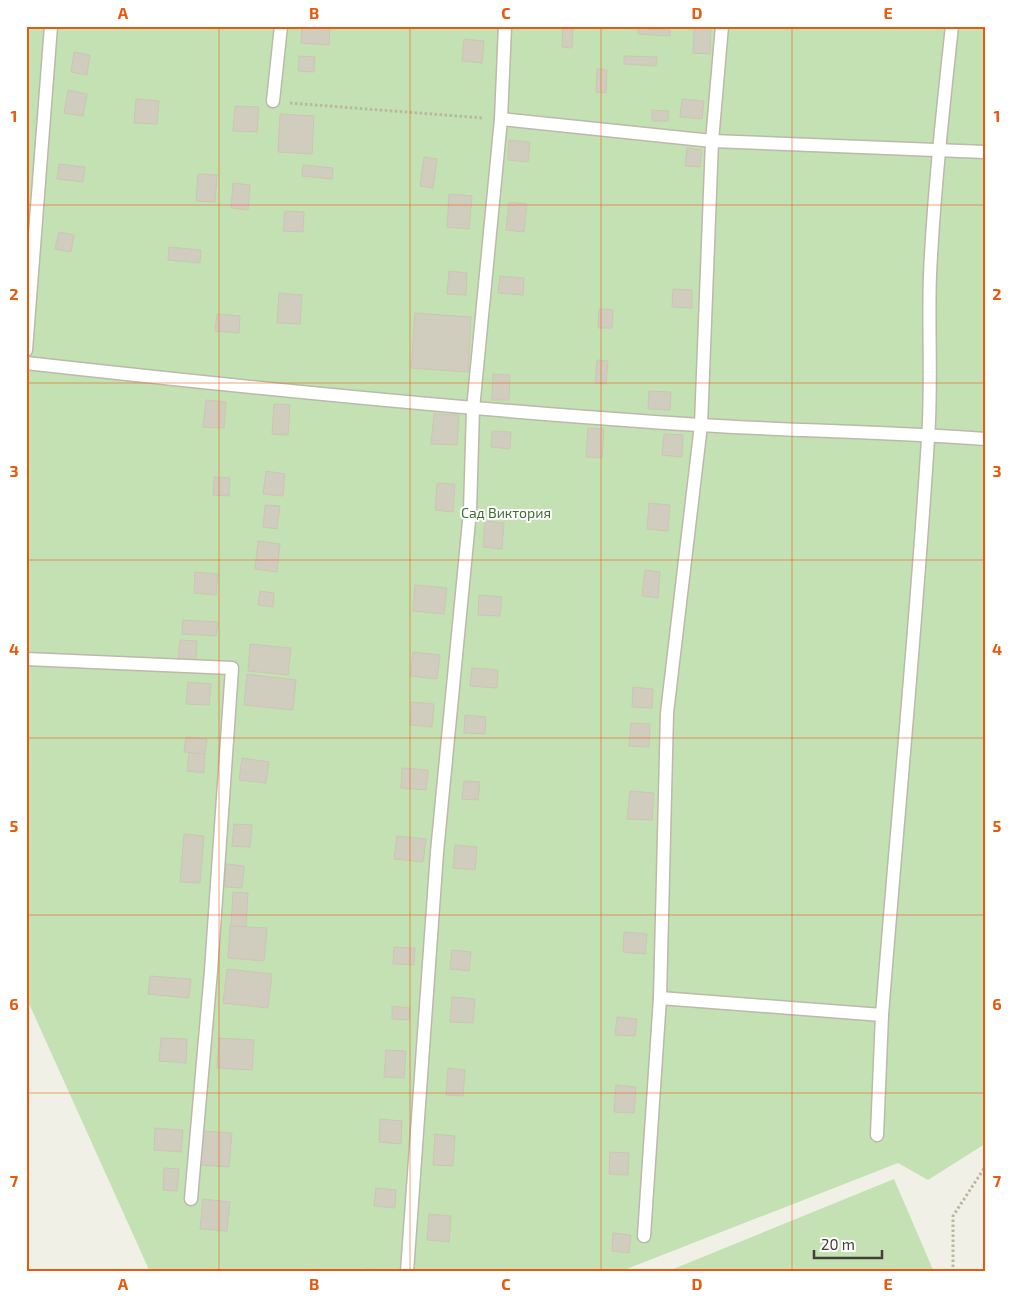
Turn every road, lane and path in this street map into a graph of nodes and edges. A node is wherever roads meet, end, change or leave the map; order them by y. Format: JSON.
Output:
{"nodes":[{"id":1,"x":51,"y":26,"type":"edge"},
{"id":2,"x":281,"y":26,"type":"edge"},
{"id":3,"x":506,"y":26,"type":"edge"},
{"id":4,"x":722,"y":26,"type":"edge"},
{"id":5,"x":952,"y":26,"type":"edge"},
{"id":6,"x":273,"y":101,"type":"joint"},
{"id":7,"x":501,"y":119,"type":"junction"},
{"id":8,"x":712,"y":141,"type":"junction"},
{"id":9,"x":938,"y":149,"type":"junction"},
{"id":10,"x":985,"y":152,"type":"edge"},
{"id":11,"x":26,"y":350,"type":"edge"},
{"id":12,"x":26,"y":363,"type":"edge"},
{"id":13,"x":473,"y":409,"type":"junction"},
{"id":14,"x":702,"y":426,"type":"junction"},
{"id":15,"x":929,"y":435,"type":"junction"},
{"id":16,"x":985,"y":439,"type":"edge"},
{"id":17,"x":26,"y":659,"type":"edge"},
{"id":18,"x":660,"y":998,"type":"junction"},
{"id":19,"x":882,"y":1015,"type":"junction"},
{"id":20,"x":877,"y":1135,"type":"dead end"},
{"id":21,"x":985,"y":1167,"type":"edge"},
{"id":22,"x":191,"y":1199,"type":"dead end"},
{"id":23,"x":644,"y":1236,"type":"dead end"},
{"id":24,"x":407,"y":1272,"type":"edge"},
{"id":25,"x":953,"y":1272,"type":"edge"}],
"edges":[{"from":1,"to":11,"type":"lane"},
{"from":2,"to":6,"type":"lane"},
{"from":3,"to":7,"type":"lane"},
{"from":4,"to":8,"type":"lane"},
{"from":5,"to":9,"type":"lane"},
{"from":6,"to":7,"type":"path"},
{"from":7,"to":8,"type":"lane"},
{"from":7,"to":13,"type":"lane"},
{"from":8,"to":9,"type":"lane"},
{"from":8,"to":14,"type":"lane"},
{"from":9,"to":10,"type":"lane"},
{"from":9,"to":15,"type":"lane"},
{"from":12,"to":13,"type":"lane"},
{"from":13,"to":14,"type":"lane"},
{"from":13,"to":24,"type":"lane"},
{"from":14,"to":15,"type":"lane"},
{"from":14,"to":18,"type":"lane"},
{"from":15,"to":16,"type":"lane"},
{"from":15,"to":19,"type":"lane"},
{"from":17,"to":22,"type":"lane"},
{"from":18,"to":19,"type":"lane"},
{"from":18,"to":23,"type":"lane"},
{"from":19,"to":20,"type":"lane"},
{"from":21,"to":25,"type":"path"}]}
